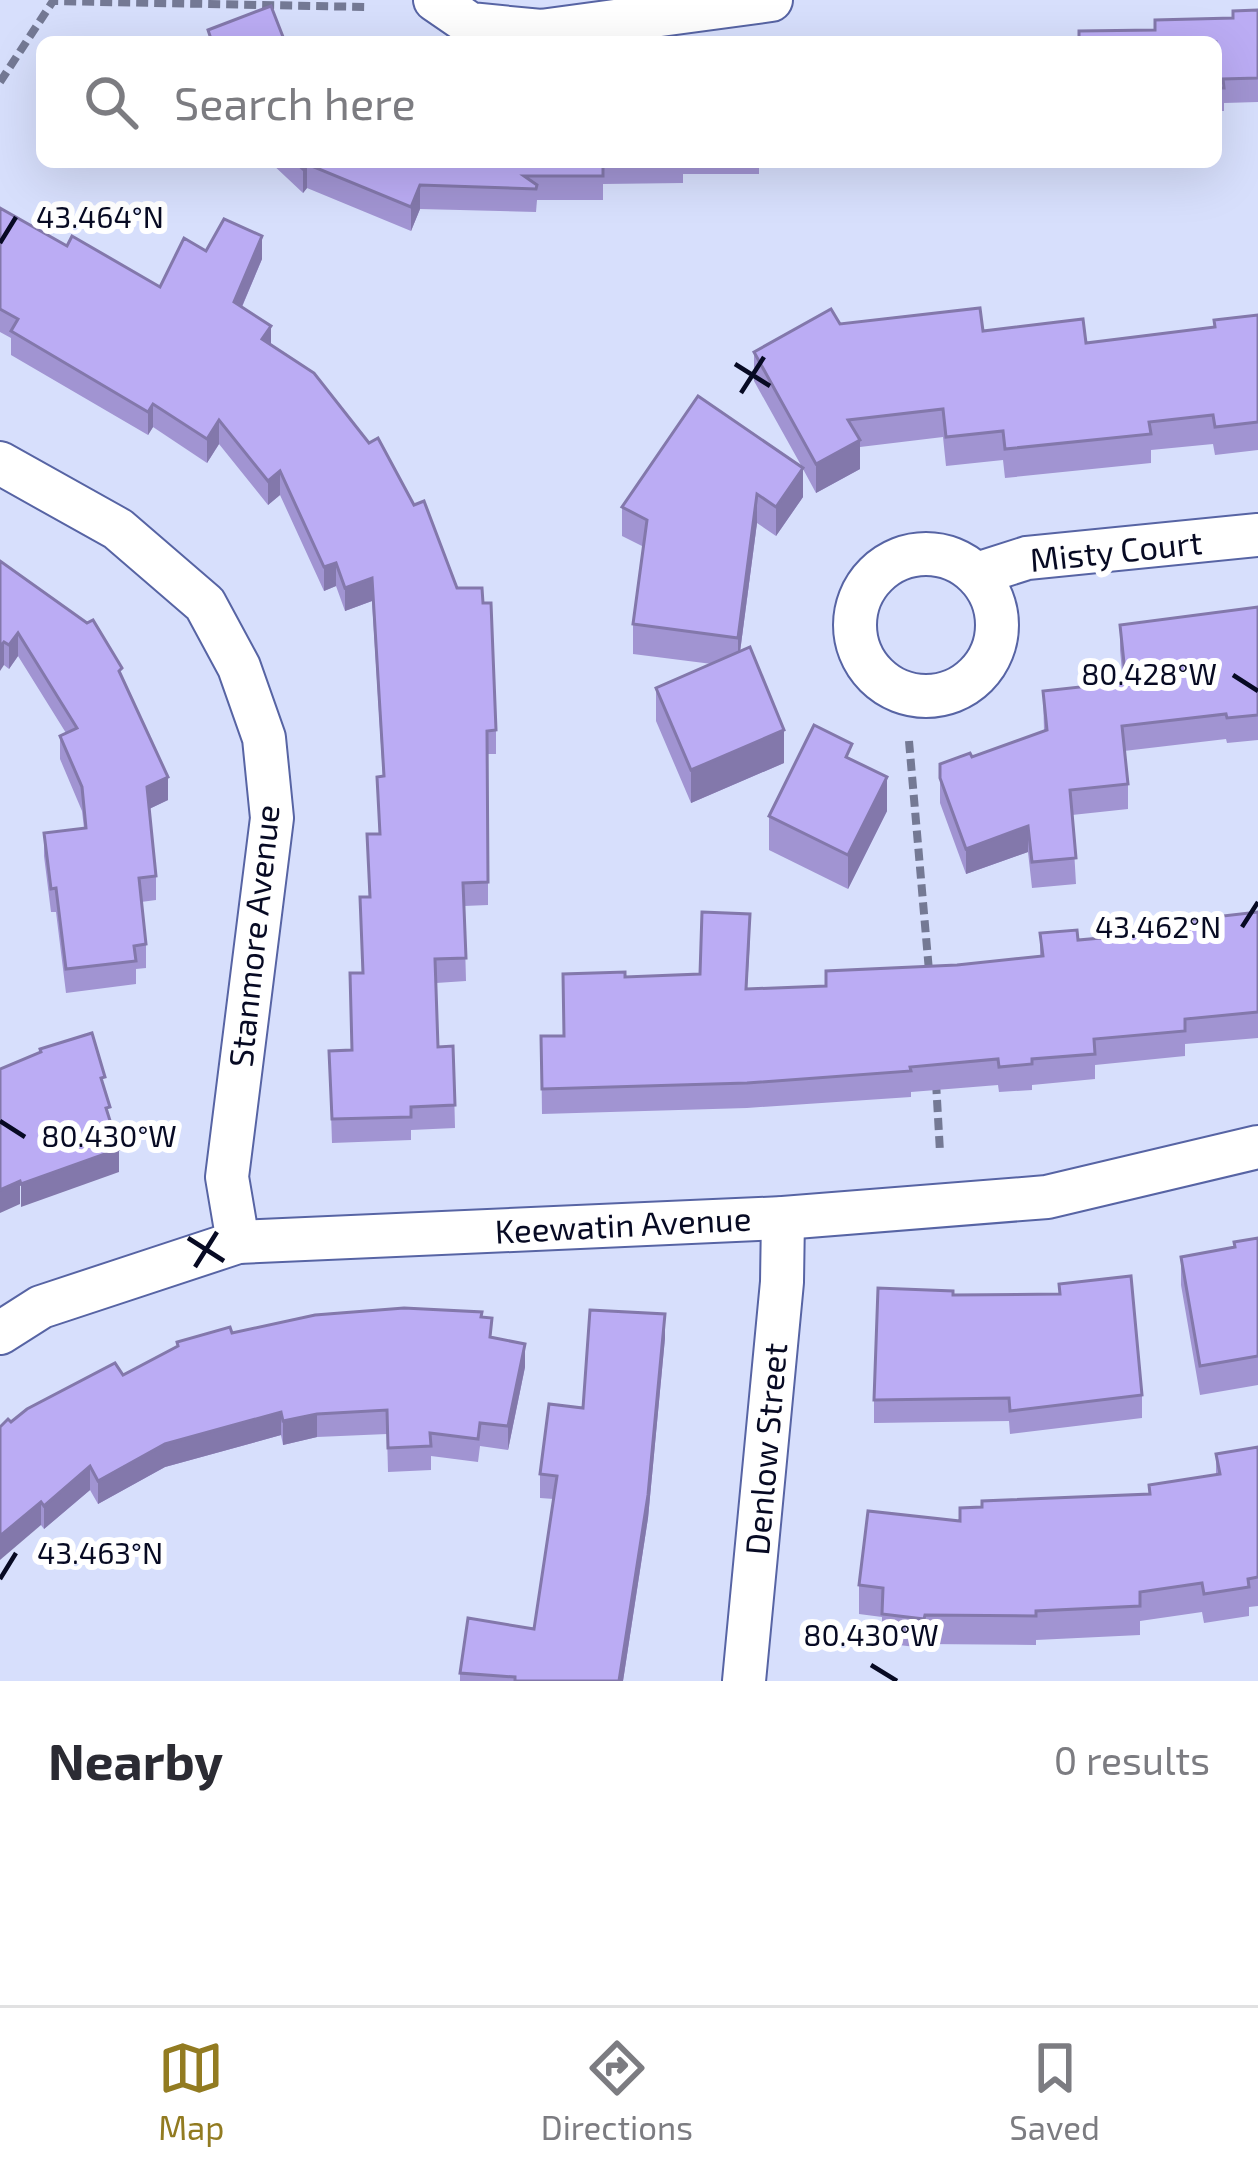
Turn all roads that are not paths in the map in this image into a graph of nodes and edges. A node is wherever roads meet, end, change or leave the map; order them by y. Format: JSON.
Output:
{"nodes":[{"id":1,"x":436,"y":0,"type":"edge"},
{"id":2,"x":771,"y":0,"type":"edge"},
{"id":3,"x":0,"y":463,"type":"edge"},
{"id":4,"x":1258,"y":535,"type":"edge"},
{"id":5,"x":976,"y":574,"type":"dead end"},
{"id":6,"x":1258,"y":1147,"type":"edge"},
{"id":7,"x":784,"y":1217,"type":"junction"},
{"id":8,"x":238,"y":1242,"type":"junction"},
{"id":9,"x":0,"y":1333,"type":"edge"},
{"id":10,"x":744,"y":1681,"type":"edge"}],
"edges":[{"from":1,"to":2,"type":"street"},
{"from":3,"to":8,"type":"street","name":"Stanmore Avenue"},
{"from":4,"to":5,"type":"street","name":"Misty Court"},
{"from":6,"to":7,"type":"street","name":"Keewatin Avenue"},
{"from":7,"to":8,"type":"street","name":"Keewatin Avenue"},
{"from":7,"to":10,"type":"street","name":"Denlow Street"},
{"from":8,"to":9,"type":"street","name":"Keewatin Avenue"}]}
